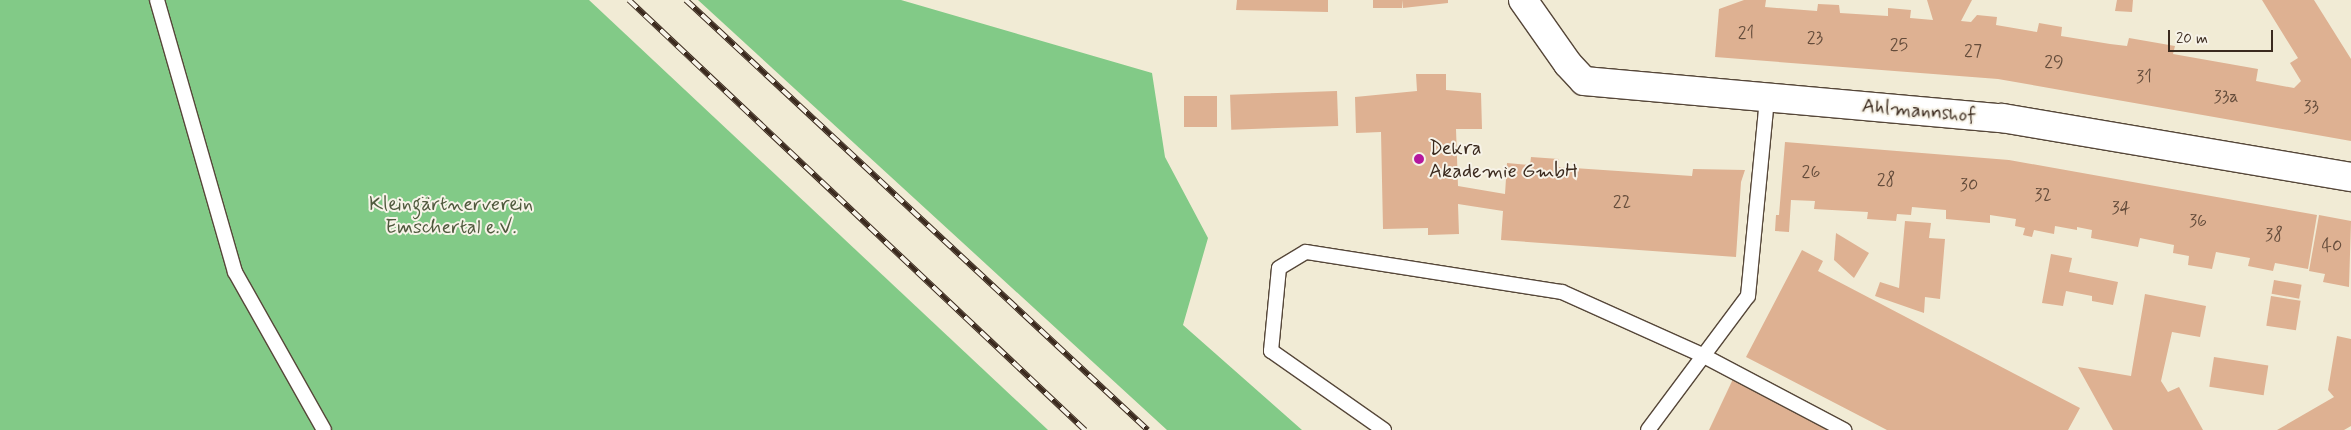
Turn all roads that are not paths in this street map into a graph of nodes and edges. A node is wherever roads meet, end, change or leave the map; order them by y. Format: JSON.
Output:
{"nodes":[{"id":1,"x":157,"y":0,"type":"edge"},
{"id":2,"x":1523,"y":0,"type":"edge"},
{"id":3,"x":1767,"y":98,"type":"junction"},
{"id":4,"x":2351,"y":177,"type":"edge"},
{"id":5,"x":1702,"y":355,"type":"junction"},
{"id":6,"x":324,"y":430,"type":"edge"},
{"id":7,"x":1384,"y":430,"type":"edge"},
{"id":8,"x":1648,"y":430,"type":"edge"},
{"id":9,"x":1844,"y":430,"type":"edge"}],
"edges":[{"from":1,"to":6,"type":"lane"},
{"from":2,"to":3,"type":"street","name":"Ahlmannshof"},
{"from":3,"to":4,"type":"street","name":"Ahlmannshof"},
{"from":3,"to":5,"type":"lane"},
{"from":5,"to":7,"type":"lane"},
{"from":5,"to":8,"type":"lane"},
{"from":5,"to":9,"type":"lane"}]}
